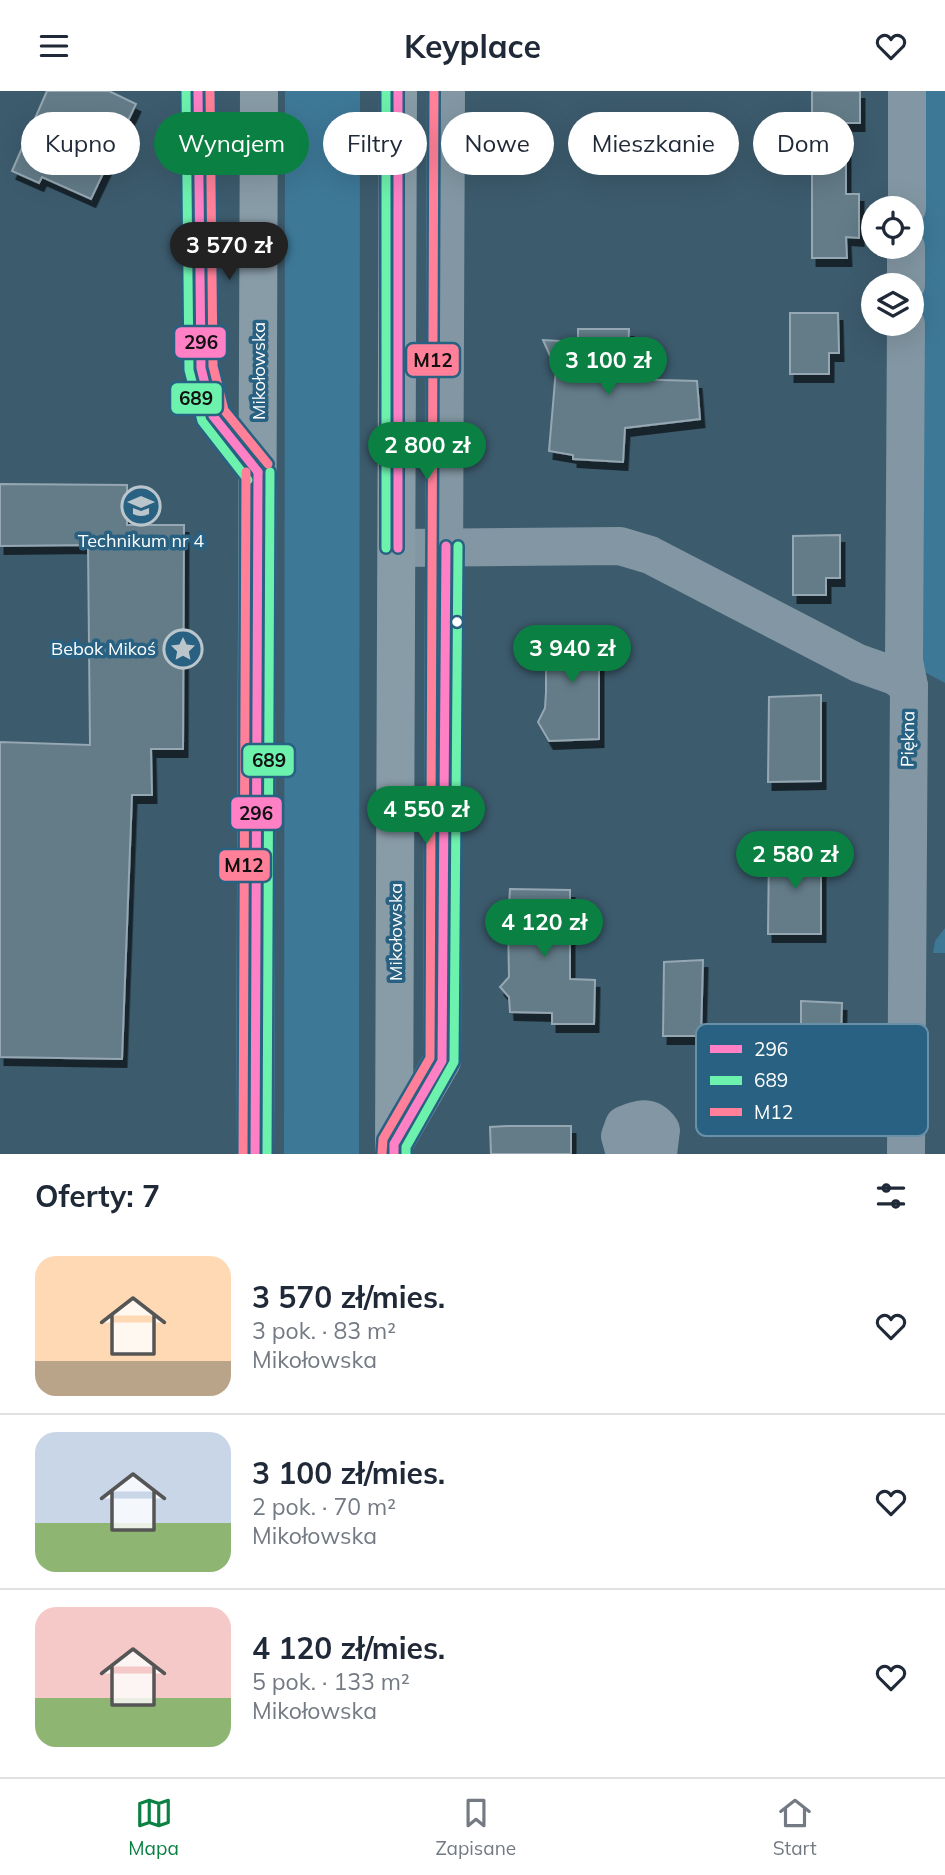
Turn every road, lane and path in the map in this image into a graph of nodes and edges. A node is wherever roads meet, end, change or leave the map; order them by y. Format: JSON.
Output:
{"nodes":[{"id":1,"x":198,"y":91,"type":"edge"},
{"id":2,"x":260,"y":91,"type":"edge"},
{"id":3,"x":398,"y":91,"type":"edge"},
{"id":4,"x":446,"y":91,"type":"edge"},
{"id":5,"x":907,"y":91,"type":"edge"},
{"id":6,"x":907,"y":196,"type":"edge"},
{"id":7,"x":906,"y":336,"type":"edge"},
{"id":8,"x":258,"y":472,"type":"junction"},
{"id":9,"x":446,"y":546,"type":"junction"},
{"id":10,"x":398,"y":548,"type":"junction"},
{"id":11,"x":909,"y":686,"type":"junction"},
{"id":12,"x":907,"y":1024,"type":"edge"},
{"id":13,"x":906,"y":1136,"type":"edge"},
{"id":14,"x":394,"y":1149,"type":"edge"},
{"id":15,"x":256,"y":1154,"type":"edge"},
{"id":16,"x":625,"y":1154,"type":"edge"},
{"id":17,"x":658,"y":1154,"type":"edge"},
{"id":18,"x":906,"y":1154,"type":"edge"}],
"edges":[{"from":1,"to":8,"type":"lane"},
{"from":2,"to":8,"type":"main road","name":"Mikołowska"},
{"from":3,"to":10,"type":"main road","name":"Mikołowska"},
{"from":4,"to":9,"type":"street","name":"Mikołowska"},
{"from":5,"to":6,"type":"street"},
{"from":7,"to":11,"type":"street","name":"Piękna"},
{"from":8,"to":15,"type":"main road","name":"Mikołowska"},
{"from":9,"to":10,"type":"street"},
{"from":9,"to":11,"type":"street"},
{"from":9,"to":14,"type":"street","name":"Mikołowska"},
{"from":10,"to":14,"type":"main road","name":"Mikołowska"},
{"from":11,"to":12,"type":"street","name":"Piękna"},
{"from":13,"to":18,"type":"street","name":"Piękna"},
{"from":16,"to":17,"type":"street"}]}
